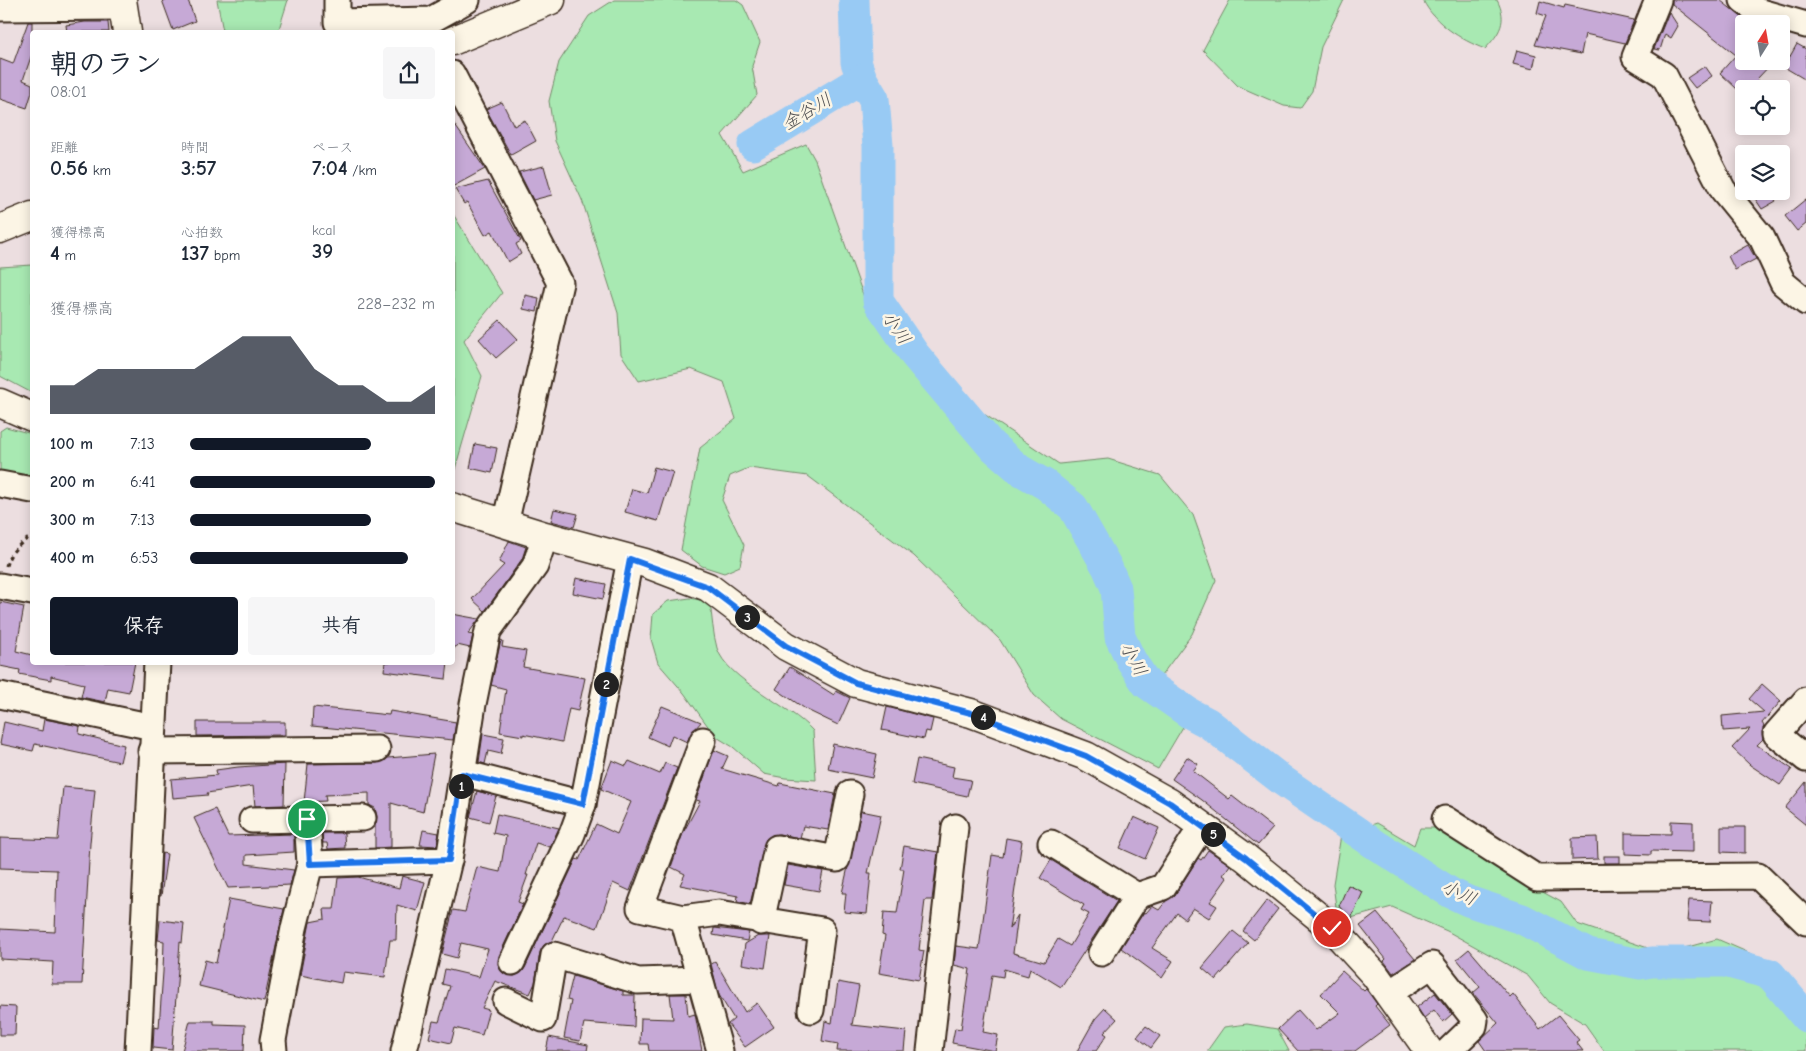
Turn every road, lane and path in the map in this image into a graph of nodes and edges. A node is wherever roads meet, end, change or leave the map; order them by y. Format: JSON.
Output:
{"nodes":[{"id":1,"x":337,"y":0,"type":"edge"},
{"id":2,"x":467,"y":0,"type":"edge"},
{"id":3,"x":551,"y":0,"type":"edge"},
{"id":4,"x":1658,"y":0,"type":"edge"},
{"id":5,"x":1743,"y":0,"type":"edge"},
{"id":6,"x":1,"y":5,"type":"edge"},
{"id":7,"x":124,"y":13,"type":"edge"},
{"id":8,"x":438,"y":22,"type":"edge"},
{"id":9,"x":1806,"y":25,"type":"edge"},
{"id":10,"x":455,"y":80,"type":"edge"},
{"id":11,"x":30,"y":217,"type":"edge"},
{"id":12,"x":0,"y":229,"type":"edge"},
{"id":13,"x":1806,"y":302,"type":"edge"},
{"id":14,"x":0,"y":403,"type":"edge"},
{"id":15,"x":30,"y":416,"type":"edge"},
{"id":16,"x":0,"y":484,"type":"edge"},
{"id":17,"x":30,"y":490,"type":"edge"},
{"id":18,"x":455,"y":508,"type":"edge"},
{"id":19,"x":505,"y":524,"type":"junction"},
{"id":20,"x":545,"y":536,"type":"junction"},
{"id":21,"x":30,"y":537,"type":"edge"},
{"id":22,"x":630,"y":559,"type":"junction"},
{"id":23,"x":1,"y":586,"type":"edge"},
{"id":24,"x":30,"y":592,"type":"edge"},
{"id":25,"x":157,"y":665,"type":"edge"},
{"id":26,"x":0,"y":695,"type":"edge"},
{"id":27,"x":1806,"y":700,"type":"edge"},
{"id":28,"x":152,"y":739,"type":"junction"},
{"id":29,"x":703,"y":740,"type":"dead end"},
{"id":30,"x":377,"y":750,"type":"dead end"},
{"id":31,"x":1806,"y":759,"type":"edge"},
{"id":32,"x":462,"y":774,"type":"junction"},
{"id":33,"x":850,"y":794,"type":"dead end"},
{"id":34,"x":583,"y":804,"type":"junction"},
{"id":35,"x":363,"y":818,"type":"dead end"},
{"id":36,"x":307,"y":819,"type":"junction"},
{"id":37,"x":1445,"y":819,"type":"dead end"},
{"id":38,"x":252,"y":820,"type":"dead end"},
{"id":39,"x":1202,"y":826,"type":"junction"},
{"id":40,"x":955,"y":827,"type":"dead end"},
{"id":41,"x":1051,"y":843,"type":"dead end"},
{"id":42,"x":449,"y":860,"type":"junction"},
{"id":43,"x":310,"y":864,"type":"junction"},
{"id":44,"x":1137,"y":896,"type":"junction"},
{"id":45,"x":682,"y":918,"type":"junction"},
{"id":46,"x":761,"y":922,"type":"junction"},
{"id":47,"x":1806,"y":922,"type":"edge"},
{"id":48,"x":1101,"y":953,"type":"dead end"},
{"id":49,"x":512,"y":962,"type":"dead end"},
{"id":50,"x":700,"y":979,"type":"junction"},
{"id":51,"x":1388,"y":994,"type":"junction"},
{"id":52,"x":506,"y":1001,"type":"dead end"},
{"id":53,"x":811,"y":1010,"type":"dead end"},
{"id":54,"x":138,"y":1051,"type":"edge"},
{"id":55,"x":274,"y":1051,"type":"edge"},
{"id":56,"x":404,"y":1051,"type":"edge"},
{"id":57,"x":720,"y":1051,"type":"edge"},
{"id":58,"x":930,"y":1051,"type":"edge"},
{"id":59,"x":1429,"y":1051,"type":"edge"},
{"id":60,"x":1448,"y":1051,"type":"edge"}],
"edges":[{"from":1,"to":8,"type":"street"},
{"from":2,"to":8,"type":"street"},
{"from":3,"to":8,"type":"main road"},
{"from":4,"to":13,"type":"street"},
{"from":5,"to":9,"type":"street"},
{"from":6,"to":7,"type":"street"},
{"from":10,"to":19,"type":"street"},
{"from":11,"to":12,"type":"main road"},
{"from":14,"to":15,"type":"main road"},
{"from":16,"to":17,"type":"street"},
{"from":18,"to":19,"type":"main road"},
{"from":19,"to":20,"type":"main road"},
{"from":20,"to":22,"type":"main road"},
{"from":20,"to":32,"type":"street"},
{"from":21,"to":23,"type":"path"},
{"from":22,"to":34,"type":"street"},
{"from":22,"to":39,"type":"main road"},
{"from":23,"to":24,"type":"street"},
{"from":25,"to":28,"type":"street"},
{"from":26,"to":28,"type":"street"},
{"from":27,"to":31,"type":"street"},
{"from":28,"to":30,"type":"street"},
{"from":28,"to":54,"type":"street"},
{"from":29,"to":45,"type":"street"},
{"from":32,"to":34,"type":"street"},
{"from":32,"to":42,"type":"street"},
{"from":33,"to":46,"type":"street"},
{"from":34,"to":49,"type":"street"},
{"from":35,"to":36,"type":"street"},
{"from":36,"to":38,"type":"street"},
{"from":36,"to":43,"type":"street"},
{"from":37,"to":47,"type":"street"},
{"from":39,"to":44,"type":"street"},
{"from":39,"to":51,"type":"main road"},
{"from":40,"to":58,"type":"street"},
{"from":41,"to":44,"type":"street"},
{"from":42,"to":43,"type":"street"},
{"from":42,"to":56,"type":"street"},
{"from":43,"to":55,"type":"street"},
{"from":44,"to":48,"type":"street"},
{"from":45,"to":46,"type":"street"},
{"from":45,"to":50,"type":"street"},
{"from":46,"to":53,"type":"street"},
{"from":50,"to":52,"type":"street"},
{"from":50,"to":57,"type":"street"},
{"from":51,"to":59,"type":"main road"},
{"from":51,"to":60,"type":"street"}]}
